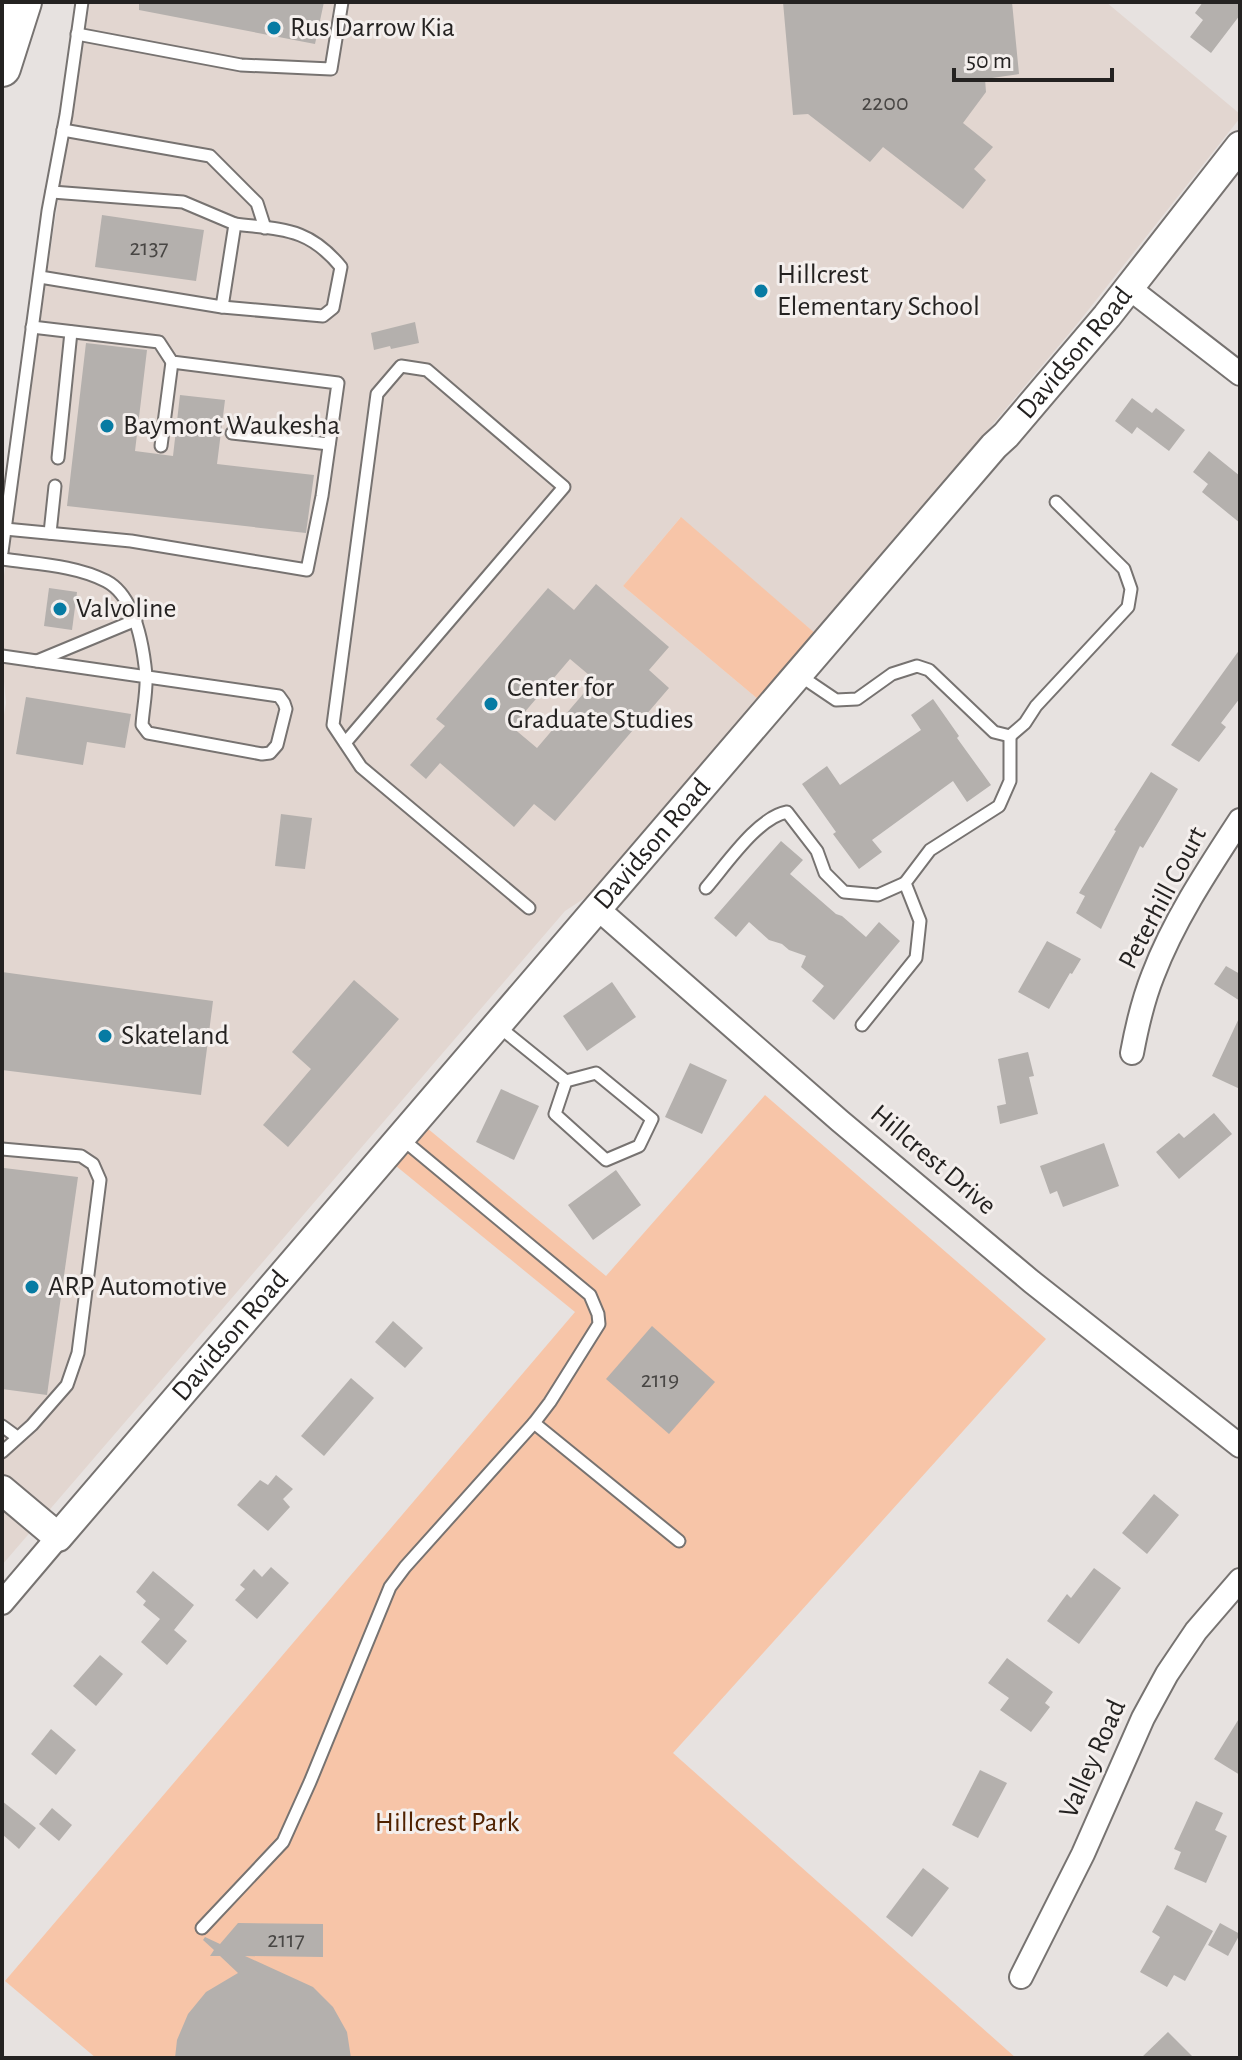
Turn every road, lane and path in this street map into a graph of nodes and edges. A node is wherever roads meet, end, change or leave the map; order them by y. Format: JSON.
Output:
{"nodes":[{"id":1,"x":23,"y":2,"type":"edge"},
{"id":2,"x":82,"y":2,"type":"edge"},
{"id":3,"x":342,"y":2,"type":"edge"},
{"id":4,"x":77,"y":34,"type":"junction"},
{"id":5,"x":2,"y":68,"type":"edge"},
{"id":6,"x":63,"y":130,"type":"junction"},
{"id":7,"x":1240,"y":146,"type":"edge"},
{"id":8,"x":52,"y":192,"type":"junction"},
{"id":9,"x":235,"y":224,"type":"junction"},
{"id":10,"x":265,"y":228,"type":"junction"},
{"id":11,"x":40,"y":277,"type":"junction"},
{"id":12,"x":1129,"y":288,"type":"junction"},
{"id":13,"x":222,"y":307,"type":"junction"},
{"id":14,"x":32,"y":327,"type":"junction"},
{"id":15,"x":71,"y":332,"type":"junction"},
{"id":16,"x":172,"y":362,"type":"junction"},
{"id":17,"x":1240,"y":374,"type":"edge"},
{"id":18,"x":232,"y":433,"type":"dead end"},
{"id":19,"x":329,"y":444,"type":"junction"},
{"id":20,"x":161,"y":446,"type":"dead end"},
{"id":21,"x":58,"y":458,"type":"dead end"},
{"id":22,"x":55,"y":486,"type":"dead end"},
{"id":23,"x":1056,"y":502,"type":"dead end"},
{"id":24,"x":5,"y":529,"type":"junction"},
{"id":25,"x":50,"y":533,"type":"junction"},
{"id":26,"x":2,"y":552,"type":"edge"},
{"id":27,"x":2,"y":559,"type":"edge"},
{"id":28,"x":136,"y":620,"type":"junction"},
{"id":29,"x":2,"y":656,"type":"edge"},
{"id":30,"x":37,"y":661,"type":"junction"},
{"id":31,"x":798,"y":675,"type":"junction"},
{"id":32,"x":146,"y":677,"type":"junction"},
{"id":33,"x":1010,"y":736,"type":"junction"},
{"id":34,"x":345,"y":743,"type":"junction"},
{"id":35,"x":1240,"y":820,"type":"edge"},
{"id":36,"x":905,"y":883,"type":"junction"},
{"id":37,"x":706,"y":888,"type":"dead end"},
{"id":38,"x":529,"y":908,"type":"dead end"},
{"id":39,"x":598,"y":909,"type":"junction"},
{"id":40,"x":497,"y":1025,"type":"junction"},
{"id":41,"x":862,"y":1025,"type":"dead end"},
{"id":42,"x":1132,"y":1053,"type":"dead end"},
{"id":43,"x":566,"y":1081,"type":"junction"},
{"id":44,"x":400,"y":1138,"type":"junction"},
{"id":45,"x":2,"y":1149,"type":"edge"},
{"id":46,"x":534,"y":1423,"type":"junction"},
{"id":47,"x":2,"y":1426,"type":"edge"},
{"id":48,"x":17,"y":1437,"type":"junction"},
{"id":49,"x":1240,"y":1446,"type":"edge"},
{"id":50,"x":2,"y":1452,"type":"edge"},
{"id":51,"x":2,"y":1490,"type":"edge"},
{"id":52,"x":58,"y":1537,"type":"junction"},
{"id":53,"x":679,"y":1541,"type":"dead end"},
{"id":54,"x":1240,"y":1580,"type":"edge"},
{"id":55,"x":2,"y":1603,"type":"edge"},
{"id":56,"x":202,"y":1928,"type":"dead end"},
{"id":57,"x":1021,"y":1977,"type":"dead end"}],
"edges":[{"from":1,"to":5,"type":"main road"},
{"from":2,"to":4,"type":"lane"},
{"from":3,"to":4,"type":"lane"},
{"from":4,"to":6,"type":"lane"},
{"from":6,"to":8,"type":"lane"},
{"from":6,"to":10,"type":"lane"},
{"from":7,"to":12,"type":"street","name":"Davidson Road"},
{"from":8,"to":9,"type":"lane"},
{"from":8,"to":11,"type":"lane"},
{"from":9,"to":10,"type":"lane"},
{"from":9,"to":13,"type":"lane"},
{"from":10,"to":13,"type":"lane"},
{"from":11,"to":13,"type":"lane"},
{"from":11,"to":14,"type":"lane"},
{"from":12,"to":17,"type":"street"},
{"from":12,"to":31,"type":"street","name":"Davidson Road"},
{"from":14,"to":15,"type":"lane"},
{"from":14,"to":24,"type":"lane"},
{"from":15,"to":16,"type":"lane"},
{"from":15,"to":21,"type":"lane"},
{"from":16,"to":19,"type":"lane"},
{"from":16,"to":20,"type":"lane"},
{"from":18,"to":19,"type":"lane"},
{"from":19,"to":25,"type":"lane"},
{"from":22,"to":25,"type":"lane"},
{"from":23,"to":33,"type":"lane"},
{"from":24,"to":25,"type":"lane"},
{"from":24,"to":26,"type":"lane"},
{"from":27,"to":28,"type":"lane"},
{"from":28,"to":30,"type":"lane"},
{"from":28,"to":32,"type":"lane"},
{"from":29,"to":30,"type":"lane"},
{"from":30,"to":32,"type":"lane"},
{"from":31,"to":33,"type":"lane"},
{"from":31,"to":39,"type":"street","name":"Davidson Road"},
{"from":32,"to":32,"type":"lane"},
{"from":33,"to":36,"type":"lane"},
{"from":34,"to":34,"type":"lane"},
{"from":34,"to":38,"type":"lane"},
{"from":35,"to":42,"type":"street","name":"Peterhill Court"},
{"from":36,"to":37,"type":"lane"},
{"from":36,"to":41,"type":"lane"},
{"from":39,"to":40,"type":"street","name":"Davidson Road"},
{"from":39,"to":49,"type":"street","name":"Hillcrest Drive"},
{"from":40,"to":43,"type":"lane"},
{"from":40,"to":44,"type":"street","name":"Davidson Road"},
{"from":43,"to":43,"type":"lane"},
{"from":44,"to":46,"type":"lane"},
{"from":44,"to":52,"type":"street","name":"Davidson Road"},
{"from":45,"to":48,"type":"lane"},
{"from":46,"to":53,"type":"lane"},
{"from":46,"to":56,"type":"lane"},
{"from":47,"to":48,"type":"lane"},
{"from":48,"to":50,"type":"lane"},
{"from":51,"to":52,"type":"street"},
{"from":52,"to":55,"type":"street","name":"Davidson Road"},
{"from":54,"to":57,"type":"street","name":"Valley Road"}]}
